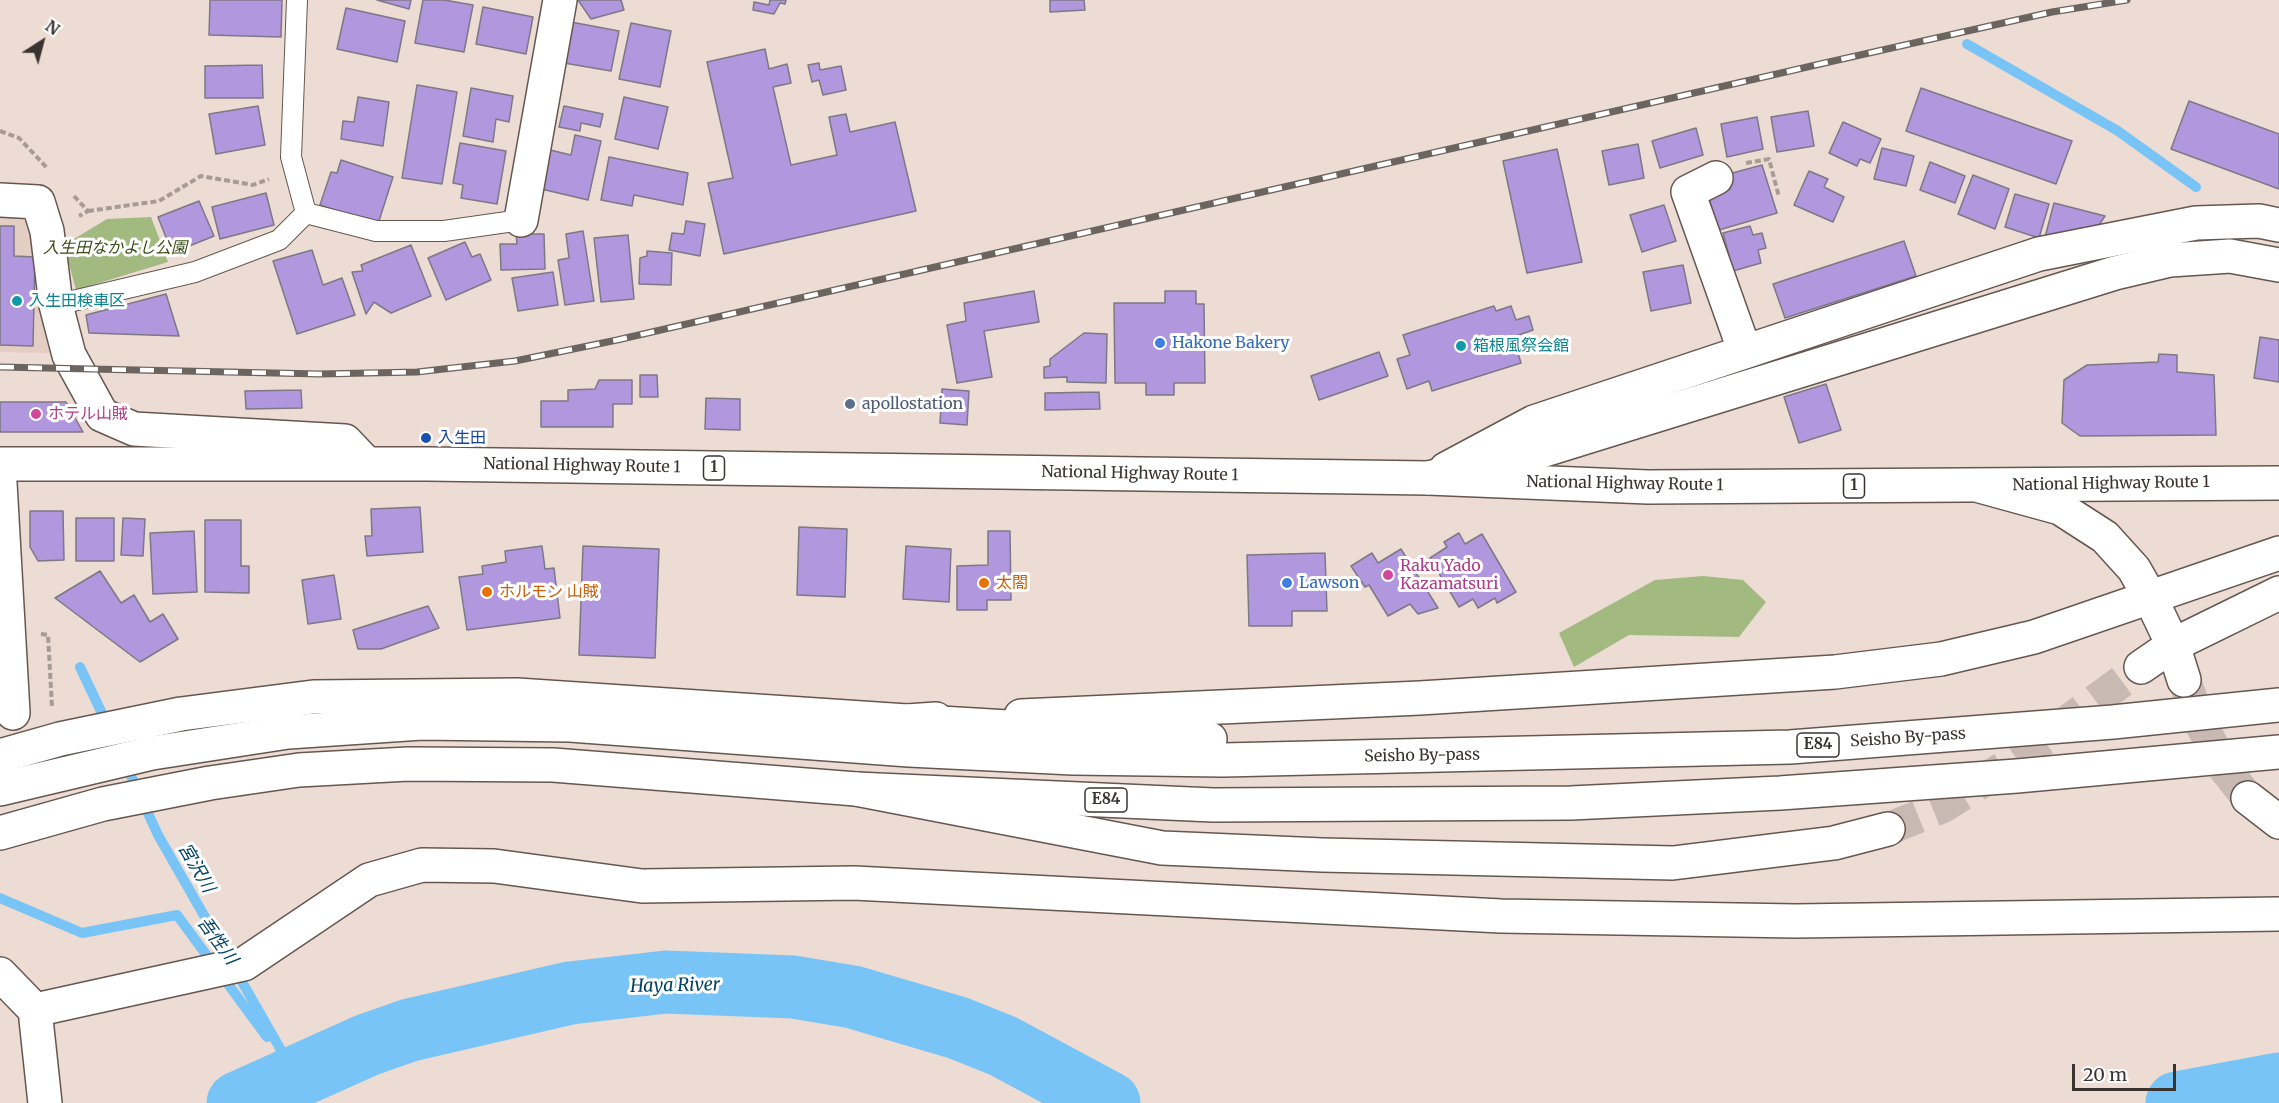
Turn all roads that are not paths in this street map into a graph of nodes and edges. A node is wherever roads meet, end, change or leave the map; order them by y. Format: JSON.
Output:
{"nodes":[{"id":1,"x":297,"y":0,"type":"edge"},
{"id":2,"x":560,"y":0,"type":"edge"},
{"id":3,"x":1716,"y":178,"type":"road end"},
{"id":4,"x":0,"y":200,"type":"edge"},
{"id":5,"x":306,"y":213,"type":"junction"},
{"id":6,"x":521,"y":219,"type":"joint"},
{"id":7,"x":2279,"y":225,"type":"edge"},
{"id":8,"x":2279,"y":265,"type":"edge"},
{"id":9,"x":56,"y":305,"type":"junction"},
{"id":10,"x":1745,"y":352,"type":"junction"},
{"id":11,"x":366,"y":463,"type":"junction"},
{"id":12,"x":0,"y":464,"type":"edge"},
{"id":13,"x":1428,"y":478,"type":"junction"},
{"id":14,"x":0,"y":483,"type":"edge"},
{"id":15,"x":2279,"y":483,"type":"edge"},
{"id":16,"x":1980,"y":486,"type":"junction"},
{"id":17,"x":2279,"y":553,"type":"edge"},
{"id":18,"x":2279,"y":593,"type":"edge"},
{"id":19,"x":2150,"y":597,"type":"junction"},
{"id":20,"x":2174,"y":645,"type":"junction"},
{"id":21,"x":2141,"y":667,"type":"tunnel mouth"},
{"id":22,"x":2184,"y":680,"type":"tunnel mouth"},
{"id":23,"x":2279,"y":705,"type":"edge"},
{"id":24,"x":13,"y":712,"type":"dead end"},
{"id":25,"x":908,"y":735,"type":"junction"},
{"id":26,"x":2279,"y":752,"type":"edge"},
{"id":27,"x":0,"y":756,"type":"edge"},
{"id":28,"x":0,"y":789,"type":"edge"},
{"id":29,"x":856,"y":789,"type":"junction"},
{"id":30,"x":2248,"y":798,"type":"tunnel mouth"},
{"id":31,"x":2279,"y":822,"type":"edge"},
{"id":32,"x":1888,"y":829,"type":"tunnel mouth"},
{"id":33,"x":0,"y":833,"type":"edge"},
{"id":34,"x":2279,"y":914,"type":"edge"},
{"id":35,"x":0,"y":974,"type":"edge"},
{"id":36,"x":37,"y":1022,"type":"junction"},
{"id":37,"x":45,"y":1103,"type":"edge"}],
"edges":[{"from":1,"to":5,"type":"lane"},
{"from":2,"to":6,"type":"main road"},
{"from":3,"to":10,"type":"main road"},
{"from":4,"to":9,"type":"main road"},
{"from":5,"to":6,"type":"lane"},
{"from":5,"to":9,"type":"lane"},
{"from":7,"to":10,"type":"main road"},
{"from":8,"to":13,"type":"main road"},
{"from":9,"to":11,"type":"main road"},
{"from":10,"to":13,"type":"main road"},
{"from":11,"to":12,"type":"main road","name":"National Highway Route 1","number":"1"},
{"from":11,"to":13,"type":"main road","name":"National Highway Route 1","number":"1"},
{"from":13,"to":16,"type":"main road","name":"National Highway Route 1","number":"1"},
{"from":14,"to":24,"type":"main road"},
{"from":15,"to":16,"type":"main road","name":"National Highway Route 1","number":"1"},
{"from":16,"to":19,"type":"main road"},
{"from":17,"to":19,"type":"main road"},
{"from":18,"to":20,"type":"main road"},
{"from":19,"to":20,"type":"main road"},
{"from":19,"to":25,"type":"main road"},
{"from":20,"to":21,"type":"main road"},
{"from":20,"to":22,"type":"main road"},
{"from":23,"to":25,"type":"main road","name":"Seisho By-pass","number":"E84"},
{"from":25,"to":27,"type":"main road"},
{"from":25,"to":28,"type":"main road"},
{"from":26,"to":29,"type":"main road","number":"E84"},
{"from":29,"to":32,"type":"main road"},
{"from":29,"to":33,"type":"main road"},
{"from":30,"to":31,"type":"main road"},
{"from":34,"to":36,"type":"main road"},
{"from":35,"to":36,"type":"main road"},
{"from":36,"to":37,"type":"main road"}]}
